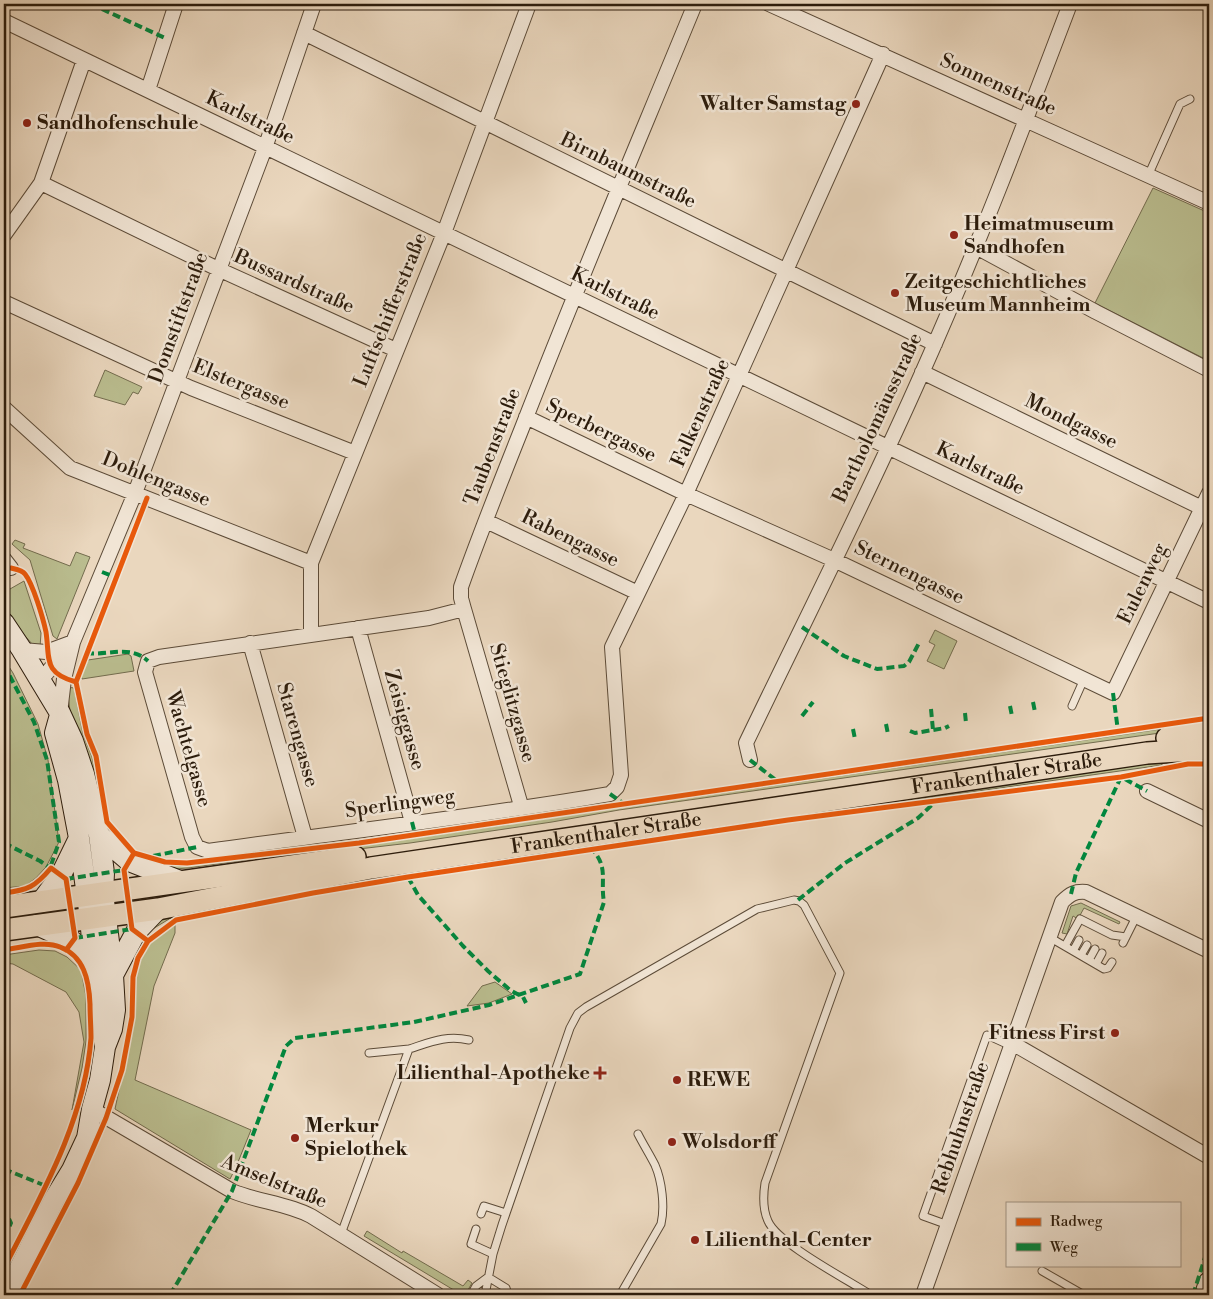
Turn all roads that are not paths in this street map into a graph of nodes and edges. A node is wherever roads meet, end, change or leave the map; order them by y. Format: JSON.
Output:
{"nodes":[{"id":1,"x":176,"y":4,"type":"edge"},
{"id":2,"x":314,"y":4,"type":"edge"},
{"id":3,"x":530,"y":4,"type":"edge"},
{"id":4,"x":695,"y":4,"type":"edge"},
{"id":5,"x":769,"y":4,"type":"edge"},
{"id":6,"x":1070,"y":4,"type":"edge"},
{"id":7,"x":4,"y":21,"type":"edge"},
{"id":8,"x":304,"y":33,"type":"junction"},
{"id":9,"x":883,"y":54,"type":"junction"},
{"id":10,"x":84,"y":60,"type":"junction"},
{"id":11,"x":148,"y":90,"type":"junction"},
{"id":12,"x":1190,"y":99,"type":"dead end"},
{"id":13,"x":1026,"y":119,"type":"junction"},
{"id":14,"x":486,"y":122,"type":"junction"},
{"id":15,"x":265,"y":148,"type":"junction"},
{"id":16,"x":1148,"y":176,"type":"junction"},
{"id":17,"x":42,"y":183,"type":"junction"},
{"id":18,"x":620,"y":189,"type":"junction"},
{"id":19,"x":1209,"y":203,"type":"edge"},
{"id":20,"x":444,"y":233,"type":"junction"},
{"id":21,"x":4,"y":235,"type":"edge"},
{"id":22,"x":976,"y":248,"type":"junction"},
{"id":23,"x":218,"y":269,"type":"junction"},
{"id":24,"x":787,"y":271,"type":"junction"},
{"id":25,"x":573,"y":296,"type":"junction"},
{"id":26,"x":4,"y":302,"type":"edge"},
{"id":27,"x":934,"y":344,"type":"junction"},
{"id":28,"x":396,"y":350,"type":"junction"},
{"id":29,"x":1209,"y":370,"type":"edge"},
{"id":30,"x":922,"y":372,"type":"junction"},
{"id":31,"x":739,"y":377,"type":"junction"},
{"id":32,"x":177,"y":381,"type":"junction"},
{"id":33,"x":4,"y":408,"type":"edge"},
{"id":34,"x":526,"y":417,"type":"junction"},
{"id":35,"x":889,"y":447,"type":"junction"},
{"id":36,"x":355,"y":453,"type":"junction"},
{"id":37,"x":135,"y":493,"type":"junction"},
{"id":38,"x":1209,"y":493,"type":"edge"},
{"id":39,"x":686,"y":494,"type":"junction"},
{"id":40,"x":1202,"y":508,"type":"junction"},
{"id":41,"x":486,"y":521,"type":"junction"},
{"id":42,"x":834,"y":560,"type":"junction"},
{"id":43,"x":311,"y":563,"type":"junction"},
{"id":44,"x":1166,"y":582,"type":"junction"},
{"id":45,"x":638,"y":594,"type":"junction"},
{"id":46,"x":1209,"y":602,"type":"edge"},
{"id":47,"x":464,"y":609,"type":"junction"},
{"id":48,"x":4,"y":623,"type":"edge"},
{"id":49,"x":358,"y":628,"type":"junction"},
{"id":50,"x":311,"y":634,"type":"junction"},
{"id":51,"x":72,"y":642,"type":"junction"},
{"id":52,"x":250,"y":643,"type":"junction"},
{"id":53,"x":22,"y":650,"type":"junction"},
{"id":54,"x":41,"y":680,"type":"junction"},
{"id":55,"x":1084,"y":680,"type":"junction"},
{"id":56,"x":1113,"y":693,"type":"joint"},
{"id":57,"x":1072,"y":706,"type":"dead end"},
{"id":58,"x":60,"y":713,"type":"junction"},
{"id":59,"x":1209,"y":732,"type":"edge"},
{"id":60,"x":1209,"y":749,"type":"edge"},
{"id":61,"x":750,"y":760,"type":"dead end"},
{"id":62,"x":1147,"y":791,"type":"dead end"},
{"id":63,"x":610,"y":794,"type":"joint"},
{"id":64,"x":522,"y":809,"type":"junction"},
{"id":65,"x":1209,"y":820,"type":"edge"},
{"id":66,"x":412,"y":822,"type":"junction"},
{"id":67,"x":89,"y":837,"type":"junction"},
{"id":68,"x":305,"y":837,"type":"junction"},
{"id":69,"x":197,"y":847,"type":"joint"},
{"id":70,"x":180,"y":881,"type":"junction"},
{"id":71,"x":95,"y":894,"type":"junction"},
{"id":72,"x":40,"y":902,"type":"junction"},
{"id":73,"x":4,"y":907,"type":"edge"},
{"id":74,"x":158,"y":909,"type":"junction"},
{"id":75,"x":1136,"y":916,"type":"junction"},
{"id":76,"x":98,"y":917,"type":"junction"},
{"id":77,"x":37,"y":925,"type":"junction"},
{"id":78,"x":4,"y":930,"type":"edge"},
{"id":79,"x":1109,"y":933,"type":"junction"},
{"id":80,"x":1049,"y":937,"type":"junction"},
{"id":81,"x":1079,"y":940,"type":"dead end"},
{"id":82,"x":1104,"y":941,"type":"dead end"},
{"id":83,"x":1087,"y":945,"type":"dead end"},
{"id":84,"x":1065,"y":946,"type":"junction"},
{"id":85,"x":1073,"y":951,"type":"junction"},
{"id":86,"x":1098,"y":951,"type":"dead end"},
{"id":87,"x":1209,"y":951,"type":"edge"},
{"id":88,"x":1081,"y":955,"type":"junction"},
{"id":89,"x":94,"y":958,"type":"junction"},
{"id":90,"x":1092,"y":962,"type":"junction"},
{"id":91,"x":1112,"y":962,"type":"dead end"},
{"id":92,"x":113,"y":975,"type":"junction"},
{"id":93,"x":470,"y":1040,"type":"dead end"},
{"id":94,"x":1011,"y":1044,"type":"junction"},
{"id":95,"x":106,"y":1047,"type":"junction"},
{"id":96,"x":409,"y":1049,"type":"junction"},
{"id":97,"x":370,"y":1053,"type":"dead end"},
{"id":98,"x":92,"y":1110,"type":"junction"},
{"id":99,"x":638,"y":1134,"type":"dead end"},
{"id":100,"x":1209,"y":1157,"type":"edge"},
{"id":101,"x":481,"y":1214,"type":"dead end"},
{"id":102,"x":506,"y":1214,"type":"junction"},
{"id":103,"x":948,"y":1225,"type":"junction"},
{"id":104,"x":476,"y":1229,"type":"dead end"},
{"id":105,"x":341,"y":1234,"type":"junction"},
{"id":106,"x":493,"y":1254,"type":"junction"},
{"id":107,"x":1042,"y":1271,"type":"dead end"},
{"id":108,"x":488,"y":1276,"type":"junction"},
{"id":109,"x":1209,"y":1282,"type":"edge"},
{"id":110,"x":6,"y":1295,"type":"edge"},
{"id":111,"x":438,"y":1295,"type":"edge"},
{"id":112,"x":471,"y":1295,"type":"edge"},
{"id":113,"x":485,"y":1295,"type":"edge"},
{"id":114,"x":508,"y":1295,"type":"edge"},
{"id":115,"x":620,"y":1295,"type":"edge"},
{"id":116,"x":871,"y":1295,"type":"edge"},
{"id":117,"x":923,"y":1295,"type":"edge"},
{"id":118,"x":1084,"y":1295,"type":"edge"},
{"id":119,"x":1205,"y":1295,"type":"edge"}],
"edges":[{"from":1,"to":11,"type":"street"},
{"from":2,"to":8,"type":"street","name":"Domstiftstraße"},
{"from":3,"to":14,"type":"street","name":"Luftschifferstraße"},
{"from":4,"to":18,"type":"street","name":"Taubenstraße"},
{"from":5,"to":9,"type":"street","name":"Sonnenstraße"},
{"from":6,"to":13,"type":"street","name":"Bartholomäusstraße"},
{"from":7,"to":10,"type":"street","name":"Karlstraße"},
{"from":8,"to":14,"type":"street","name":"Birnbaumstraße"},
{"from":8,"to":15,"type":"street","name":"Domstiftstraße"},
{"from":9,"to":13,"type":"street","name":"Sonnenstraße"},
{"from":9,"to":24,"type":"street","name":"Falkenstraße"},
{"from":10,"to":11,"type":"street","name":"Karlstraße"},
{"from":10,"to":17,"type":"street"},
{"from":11,"to":15,"type":"street","name":"Karlstraße"},
{"from":12,"to":16,"type":"lane"},
{"from":13,"to":16,"type":"street","name":"Sonnenstraße"},
{"from":13,"to":22,"type":"street","name":"Bartholomäusstraße"},
{"from":14,"to":18,"type":"street","name":"Birnbaumstraße"},
{"from":14,"to":20,"type":"street","name":"Luftschifferstraße"},
{"from":15,"to":20,"type":"street","name":"Karlstraße"},
{"from":15,"to":23,"type":"street","name":"Domstiftstraße"},
{"from":16,"to":19,"type":"street","name":"Sonnenstraße"},
{"from":17,"to":21,"type":"street"},
{"from":17,"to":23,"type":"street","name":"Bussardstraße"},
{"from":18,"to":24,"type":"street","name":"Birnbaumstraße"},
{"from":18,"to":25,"type":"street","name":"Taubenstraße"},
{"from":20,"to":25,"type":"street","name":"Karlstraße"},
{"from":20,"to":28,"type":"street","name":"Luftschifferstraße"},
{"from":22,"to":27,"type":"street","name":"Bartholomäusstraße"},
{"from":22,"to":29,"type":"street"},
{"from":23,"to":28,"type":"street","name":"Bussardstraße"},
{"from":23,"to":32,"type":"street","name":"Domstiftstraße"},
{"from":24,"to":27,"type":"street","name":"Birnbaumstraße"},
{"from":24,"to":31,"type":"street","name":"Falkenstraße"},
{"from":25,"to":31,"type":"street","name":"Karlstraße"},
{"from":25,"to":34,"type":"street","name":"Taubenstraße"},
{"from":26,"to":32,"type":"street","name":"Elstergasse"},
{"from":27,"to":30,"type":"street","name":"Bartholomäusstraße"},
{"from":28,"to":36,"type":"street","name":"Luftschifferstraße"},
{"from":30,"to":35,"type":"street","name":"Bartholomäusstraße"},
{"from":30,"to":40,"type":"street","name":"Mondgasse"},
{"from":31,"to":35,"type":"street","name":"Karlstraße"},
{"from":31,"to":39,"type":"street","name":"Falkenstraße"},
{"from":32,"to":36,"type":"street","name":"Elstergasse"},
{"from":32,"to":37,"type":"street","name":"Domstiftstraße"},
{"from":33,"to":37,"type":"street","name":"Dohlengasse"},
{"from":34,"to":39,"type":"street","name":"Sperbergasse"},
{"from":34,"to":41,"type":"street","name":"Taubenstraße"},
{"from":35,"to":42,"type":"street","name":"Bartholomäusstraße"},
{"from":35,"to":44,"type":"street","name":"Karlstraße"},
{"from":36,"to":43,"type":"street","name":"Luftschifferstraße"},
{"from":37,"to":43,"type":"street","name":"Dohlengasse"},
{"from":37,"to":51,"type":"street","name":"Domstiftstraße"},
{"from":38,"to":40,"type":"street","name":"Eulenweg"},
{"from":39,"to":42,"type":"street","name":"Sternengasse"},
{"from":39,"to":45,"type":"street","name":"Falkenstraße"},
{"from":40,"to":44,"type":"street","name":"Eulenweg"},
{"from":41,"to":45,"type":"street","name":"Rabengasse"},
{"from":41,"to":47,"type":"street","name":"Taubenstraße"},
{"from":42,"to":55,"type":"street","name":"Sternengasse"},
{"from":42,"to":61,"type":"street","name":"Bartholomäusstraße"},
{"from":43,"to":50,"type":"street","name":"Luftschifferstraße"},
{"from":44,"to":46,"type":"street","name":"Karlstraße"},
{"from":44,"to":56,"type":"street","name":"Eulenweg"},
{"from":45,"to":63,"type":"street","name":"Falkenstraße"},
{"from":47,"to":49,"type":"street"},
{"from":47,"to":64,"type":"street","name":"Stieglitzgasse"},
{"from":48,"to":53,"type":"street"},
{"from":49,"to":50,"type":"street"},
{"from":49,"to":66,"type":"street","name":"Zeisiggasse"},
{"from":50,"to":52,"type":"street"},
{"from":51,"to":53,"type":"street"},
{"from":51,"to":54,"type":"street"},
{"from":51,"to":58,"type":"street"},
{"from":52,"to":68,"type":"street","name":"Starengasse"},
{"from":52,"to":69,"type":"street","name":"Wachtelgasse"},
{"from":53,"to":54,"type":"street"},
{"from":54,"to":58,"type":"street"},
{"from":55,"to":56,"type":"street","name":"Sternengasse"},
{"from":55,"to":57,"type":"lane"},
{"from":58,"to":67,"type":"street"},
{"from":59,"to":70,"type":"main road","name":"Frankenthaler Straße"},
{"from":60,"to":74,"type":"main road","name":"Frankenthaler Straße"},
{"from":62,"to":65,"type":"street"},
{"from":63,"to":64,"type":"street","name":"Sperlingweg"},
{"from":64,"to":66,"type":"street","name":"Sperlingweg"},
{"from":66,"to":68,"type":"street","name":"Sperlingweg"},
{"from":67,"to":70,"type":"street"},
{"from":67,"to":71,"type":"street"},
{"from":67,"to":72,"type":"street"},
{"from":68,"to":69,"type":"street","name":"Sperlingweg"},
{"from":70,"to":71,"type":"main road","name":"Frankenthaler Straße"},
{"from":71,"to":72,"type":"main road","name":"Frankenthaler Straße"},
{"from":71,"to":76,"type":"street"},
{"from":72,"to":73,"type":"main road","name":"Frankenthaler Straße"},
{"from":74,"to":76,"type":"main road","name":"Frankenthaler Straße"},
{"from":74,"to":92,"type":"street"},
{"from":75,"to":79,"type":"lane"},
{"from":75,"to":80,"type":"street","name":"Rebhuhnstraße"},
{"from":75,"to":87,"type":"street"},
{"from":76,"to":77,"type":"main road","name":"Frankenthaler Straße"},
{"from":76,"to":89,"type":"street"},
{"from":76,"to":92,"type":"street"},
{"from":77,"to":78,"type":"main road","name":"Frankenthaler Straße"},
{"from":77,"to":89,"type":"street"},
{"from":79,"to":82,"type":"lane"},
{"from":79,"to":84,"type":"lane"},
{"from":80,"to":84,"type":"lane"},
{"from":80,"to":94,"type":"street","name":"Rebhuhnstraße"},
{"from":81,"to":85,"type":"lane"},
{"from":83,"to":88,"type":"lane"},
{"from":84,"to":85,"type":"lane"},
{"from":85,"to":88,"type":"lane"},
{"from":86,"to":90,"type":"lane"},
{"from":88,"to":90,"type":"lane"},
{"from":89,"to":95,"type":"street"},
{"from":90,"to":91,"type":"lane"},
{"from":92,"to":95,"type":"street"},
{"from":93,"to":96,"type":"lane"},
{"from":94,"to":100,"type":"street"},
{"from":94,"to":103,"type":"street","name":"Rebhuhnstraße"},
{"from":94,"to":103,"type":"lane"},
{"from":95,"to":98,"type":"street"},
{"from":96,"to":97,"type":"lane"},
{"from":96,"to":105,"type":"lane"},
{"from":98,"to":105,"type":"street","name":"Amselstraße"},
{"from":98,"to":110,"type":"street"},
{"from":99,"to":115,"type":"lane"},
{"from":101,"to":102,"type":"lane"},
{"from":102,"to":106,"type":"lane"},
{"from":102,"to":116,"type":"lane"},
{"from":103,"to":117,"type":"street","name":"Rebhuhnstraße"},
{"from":104,"to":106,"type":"lane"},
{"from":105,"to":111,"type":"street","name":"Amselstraße"},
{"from":106,"to":108,"type":"lane"},
{"from":107,"to":118,"type":"lane"},
{"from":108,"to":112,"type":"lane"},
{"from":108,"to":113,"type":"lane"},
{"from":108,"to":114,"type":"lane"},
{"from":109,"to":119,"type":"street"}]}
